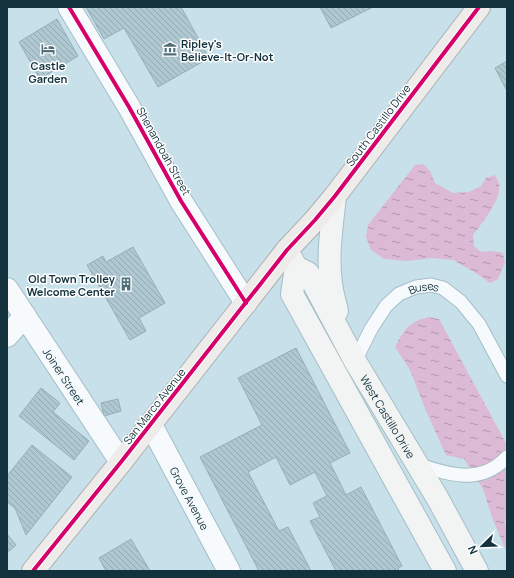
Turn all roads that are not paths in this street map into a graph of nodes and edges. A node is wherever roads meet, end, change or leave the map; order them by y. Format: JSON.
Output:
{"nodes":[{"id":1,"x":69,"y":7,"type":"edge"},
{"id":2,"x":479,"y":7,"type":"edge"},
{"id":3,"x":335,"y":196,"type":"junction"},
{"id":4,"x":292,"y":259,"type":"junction"},
{"id":5,"x":7,"y":289,"type":"edge"},
{"id":6,"x":246,"y":303,"type":"junction"},
{"id":7,"x":25,"y":316,"type":"junction"},
{"id":8,"x":7,"y":336,"type":"edge"},
{"id":9,"x":342,"y":336,"type":"junction"},
{"id":10,"x":355,"y":361,"type":"junction"},
{"id":11,"x":507,"y":376,"type":"edge"},
{"id":12,"x":150,"y":425,"type":"junction"},
{"id":13,"x":507,"y":456,"type":"edge"},
{"id":14,"x":121,"y":462,"type":"junction"},
{"id":15,"x":416,"y":464,"type":"junction"},
{"id":16,"x":33,"y":571,"type":"edge"},
{"id":17,"x":228,"y":571,"type":"edge"},
{"id":18,"x":445,"y":571,"type":"edge"},
{"id":19,"x":477,"y":571,"type":"edge"}],
"edges":[{"from":1,"to":6,"type":"street","name":"Shenandoah Street"},
{"from":2,"to":3,"type":"main road","name":"South Castillo Drive"},
{"from":3,"to":4,"type":"main road","name":"South Castillo Drive"},
{"from":3,"to":9,"type":"main road"},
{"from":4,"to":6,"type":"main road","name":"San Marco Avenue"},
{"from":4,"to":9,"type":"main road","name":"West Castillo Drive"},
{"from":4,"to":18,"type":"main road","name":"West Castillo Drive"},
{"from":5,"to":7,"type":"street","name":"Joiner Street"},
{"from":6,"to":12,"type":"main road","name":"San Marco Avenue"},
{"from":7,"to":8,"type":"street"},
{"from":7,"to":14,"type":"street","name":"Joiner Street"},
{"from":9,"to":10,"type":"main road","name":"West Castillo Drive"},
{"from":10,"to":11,"type":"lane","name":"Buses"},
{"from":10,"to":15,"type":"main road","name":"West Castillo Drive"},
{"from":12,"to":14,"type":"main road","name":"San Marco Avenue"},
{"from":12,"to":17,"type":"street","name":"Grove Avenue"},
{"from":13,"to":15,"type":"lane"},
{"from":14,"to":16,"type":"main road","name":"San Marco Avenue"},
{"from":15,"to":19,"type":"main road","name":"West Castillo Drive"}]}
